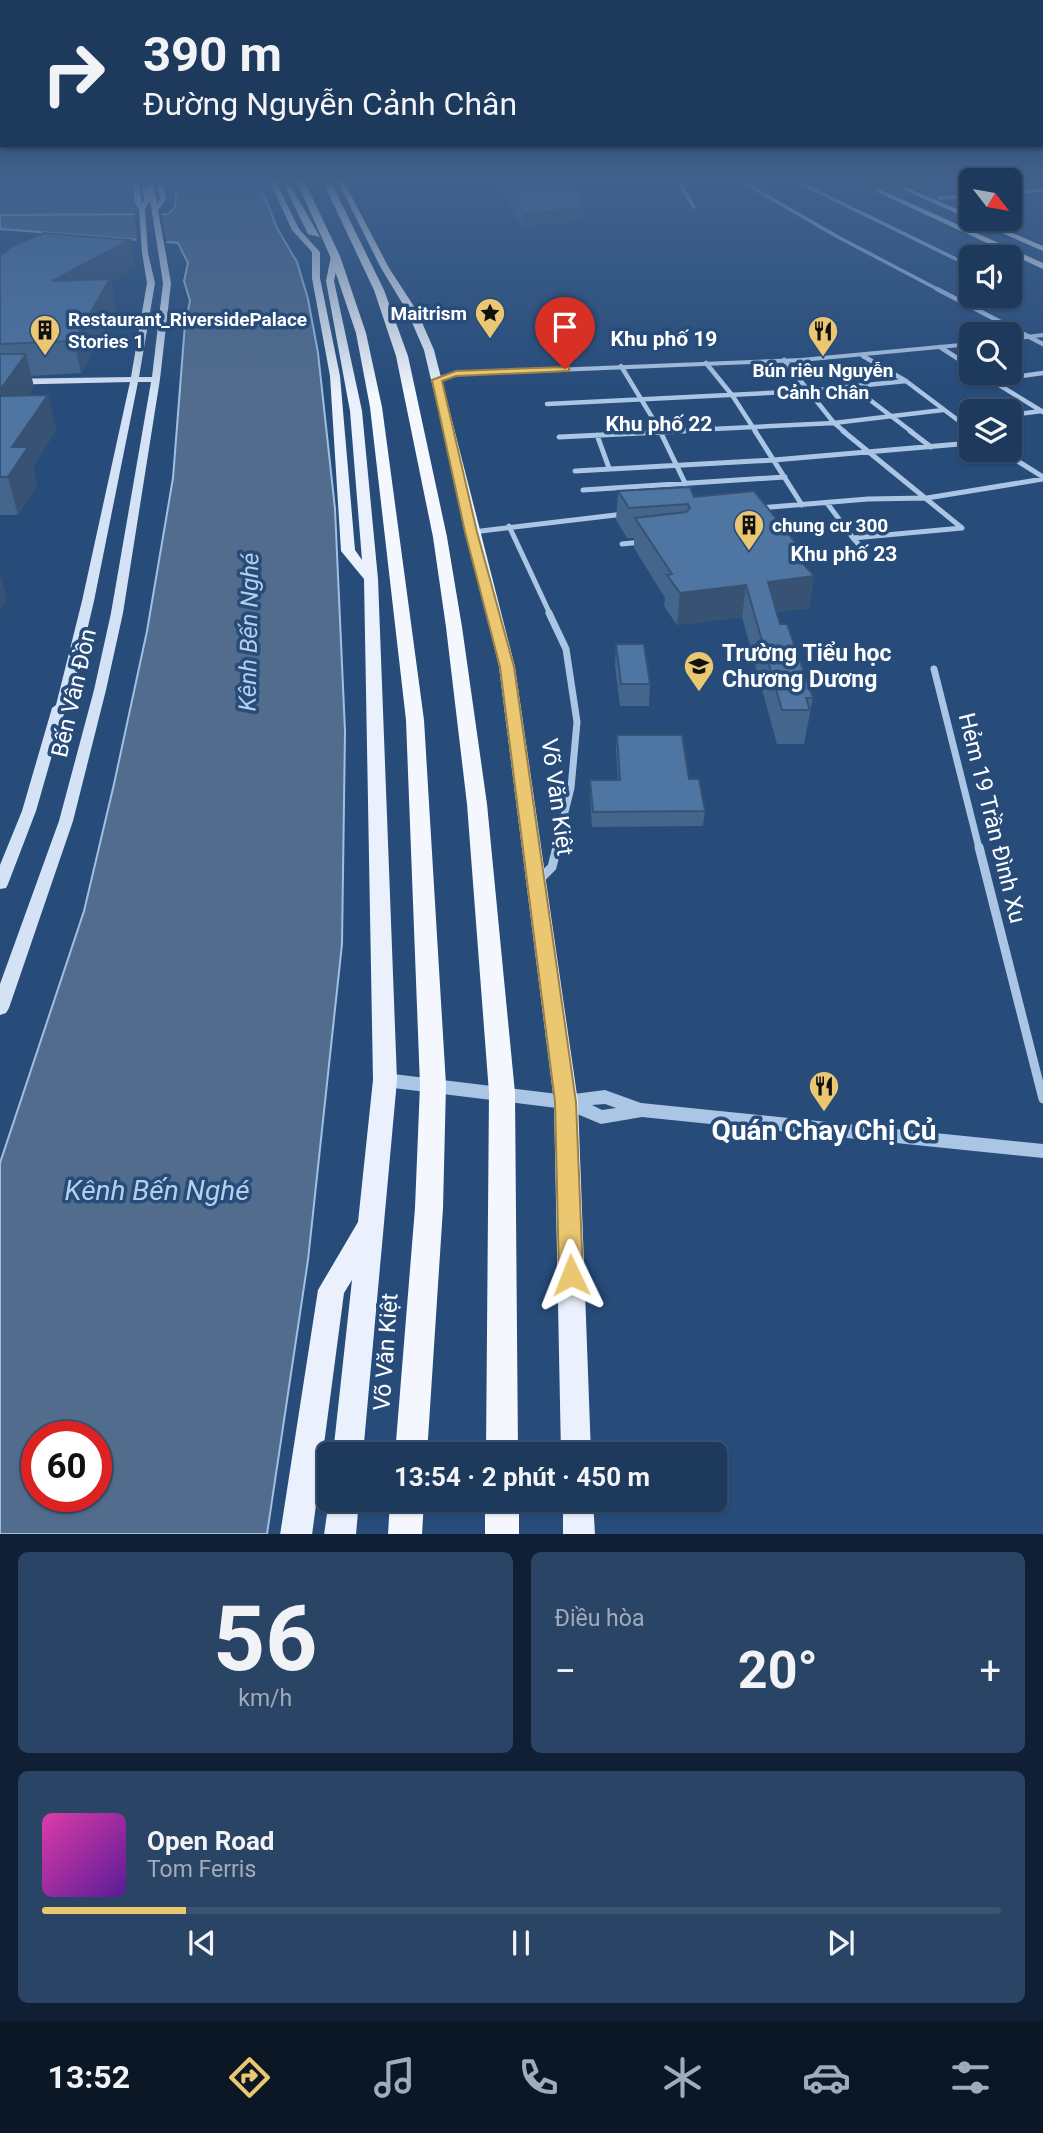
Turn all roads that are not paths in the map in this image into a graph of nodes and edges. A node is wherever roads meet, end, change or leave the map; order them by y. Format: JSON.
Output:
{"nodes":[{"id":1,"x":145,"y":252,"type":"edge"},
{"id":2,"x":162,"y":252,"type":"edge"},
{"id":3,"x":316,"y":252,"type":"edge"},
{"id":4,"x":333,"y":252,"type":"edge"},
{"id":5,"x":362,"y":252,"type":"edge"},
{"id":6,"x":377,"y":252,"type":"edge"},
{"id":7,"x":866,"y":252,"type":"edge"},
{"id":8,"x":941,"y":252,"type":"edge"},
{"id":9,"x":1027,"y":252,"type":"edge"},
{"id":10,"x":1036,"y":252,"type":"edge"},
{"id":11,"x":1030,"y":253,"type":"junction"},
{"id":12,"x":1022,"y":254,"type":"edge"},
{"id":13,"x":335,"y":256,"type":"junction"},
{"id":14,"x":1022,"y":256,"type":"edge"},
{"id":15,"x":959,"y":261,"type":"edge"},
{"id":16,"x":1043,"y":264,"type":"edge"},
{"id":17,"x":151,"y":283,"type":"junction"},
{"id":18,"x":167,"y":283,"type":"junction"},
{"id":19,"x":1043,"y":335,"type":"edge"},
{"id":20,"x":1029,"y":337,"type":"junction"},
{"id":21,"x":1022,"y":338,"type":"edge"},
{"id":22,"x":1043,"y":344,"type":"edge"},
{"id":23,"x":959,"y":345,"type":"edge"},
{"id":24,"x":940,"y":347,"type":"junction"},
{"id":25,"x":863,"y":356,"type":"junction"},
{"id":26,"x":959,"y":359,"type":"edge"},
{"id":27,"x":783,"y":360,"type":"junction"},
{"id":28,"x":706,"y":363,"type":"junction"},
{"id":29,"x":621,"y":366,"type":"junction"},
{"id":30,"x":1043,"y":373,"type":"edge"},
{"id":31,"x":435,"y":374,"type":"junction"},
{"id":32,"x":1022,"y":376,"type":"edge"},
{"id":33,"x":134,"y":379,"type":"junction"},
{"id":34,"x":156,"y":379,"type":"junction"},
{"id":35,"x":906,"y":381,"type":"junction"},
{"id":36,"x":0,"y":382,"type":"edge"},
{"id":37,"x":1001,"y":385,"type":"edge"},
{"id":38,"x":852,"y":387,"type":"junction"},
{"id":39,"x":807,"y":391,"type":"junction"},
{"id":40,"x":732,"y":395,"type":"junction"},
{"id":41,"x":640,"y":399,"type":"junction"},
{"id":42,"x":547,"y":404,"type":"dead end"},
{"id":43,"x":943,"y":410,"type":"junction"},
{"id":44,"x":1042,"y":412,"type":"edge"},
{"id":45,"x":1022,"y":414,"type":"edge"},
{"id":46,"x":891,"y":416,"type":"junction"},
{"id":47,"x":959,"y":421,"type":"edge"},
{"id":48,"x":834,"y":422,"type":"junction"},
{"id":49,"x":752,"y":428,"type":"junction"},
{"id":50,"x":661,"y":433,"type":"junction"},
{"id":51,"x":597,"y":435,"type":"junction"},
{"id":52,"x":559,"y":437,"type":"dead end"},
{"id":53,"x":959,"y":444,"type":"edge"},
{"id":54,"x":931,"y":447,"type":"junction"},
{"id":55,"x":870,"y":453,"type":"junction"},
{"id":56,"x":774,"y":460,"type":"junction"},
{"id":57,"x":1018,"y":462,"type":"edge"},
{"id":58,"x":676,"y":465,"type":"junction"},
{"id":59,"x":609,"y":468,"type":"junction"},
{"id":60,"x":575,"y":471,"type":"dead end"},
{"id":61,"x":785,"y":477,"type":"junction"},
{"id":62,"x":1043,"y":478,"type":"edge"},
{"id":63,"x":684,"y":482,"type":"junction"},
{"id":64,"x":583,"y":489,"type":"dead end"},
{"id":65,"x":688,"y":491,"type":"edge"},
{"id":66,"x":927,"y":498,"type":"junction"},
{"id":67,"x":827,"y":503,"type":"junction"},
{"id":68,"x":802,"y":505,"type":"junction"},
{"id":69,"x":749,"y":508,"type":"edge"},
{"id":70,"x":634,"y":514,"type":"edge"},
{"id":71,"x":509,"y":526,"type":"junction"},
{"id":72,"x":471,"y":532,"type":"junction"},
{"id":73,"x":853,"y":538,"type":"junction"},
{"id":74,"x":646,"y":541,"type":"edge"},
{"id":75,"x":622,"y":544,"type":"dead end"},
{"id":76,"x":869,"y":555,"type":"dead end"},
{"id":77,"x":372,"y":579,"type":"junction"},
{"id":78,"x":934,"y":669,"type":"dead end"},
{"id":79,"x":537,"y":883,"type":"junction"},
{"id":80,"x":0,"y":884,"type":"edge"},
{"id":81,"x":0,"y":1008,"type":"edge"},
{"id":82,"x":385,"y":1080,"type":"junction"},
{"id":83,"x":433,"y":1085,"type":"junction"},
{"id":84,"x":502,"y":1093,"type":"junction"},
{"id":85,"x":1043,"y":1099,"type":"edge"},
{"id":86,"x":566,"y":1102,"type":"junction"},
{"id":87,"x":1043,"y":1151,"type":"edge"},
{"id":88,"x":370,"y":1224,"type":"junction"},
{"id":89,"x":349,"y":1442,"type":"edge"},
{"id":90,"x":412,"y":1442,"type":"edge"},
{"id":91,"x":502,"y":1442,"type":"edge"},
{"id":92,"x":576,"y":1442,"type":"edge"},
{"id":93,"x":343,"y":1512,"type":"edge"},
{"id":94,"x":406,"y":1512,"type":"edge"},
{"id":95,"x":502,"y":1512,"type":"edge"},
{"id":96,"x":578,"y":1512,"type":"edge"},
{"id":97,"x":296,"y":1534,"type":"edge"},
{"id":98,"x":340,"y":1534,"type":"edge"},
{"id":99,"x":405,"y":1534,"type":"edge"},
{"id":100,"x":502,"y":1534,"type":"edge"},
{"id":101,"x":579,"y":1534,"type":"edge"}],
"edges":[{"from":1,"to":17,"type":"main road","name":"Bến Vân Đồn"},
{"from":2,"to":18,"type":"main road","name":"Bến Vân Đồn"},
{"from":3,"to":77,"type":"main road"},
{"from":4,"to":13,"type":"highway","name":"Võ Văn Kiệt"},
{"from":5,"to":84,"type":"highway"},
{"from":6,"to":31,"type":"main road","name":"Võ Văn Kiệt"},
{"from":7,"to":20,"type":"street"},
{"from":8,"to":15,"type":"street"},
{"from":9,"to":11,"type":"main road"},
{"from":10,"to":11,"type":"main road"},
{"from":11,"to":12,"type":"main road"},
{"from":11,"to":16,"type":"main road"},
{"from":13,"to":77,"type":"main road","name":"Võ Văn Kiệt"},
{"from":13,"to":83,"type":"highway","name":"Võ Văn Kiệt"},
{"from":14,"to":16,"type":"main road"},
{"from":17,"to":18,"type":"main road"},
{"from":17,"to":33,"type":"main road","name":"Bến Vân Đồn"},
{"from":18,"to":34,"type":"main road","name":"Bến Vân Đồn"},
{"from":19,"to":20,"type":"street"},
{"from":20,"to":21,"type":"street"},
{"from":20,"to":22,"type":"street"},
{"from":23,"to":24,"type":"street"},
{"from":24,"to":25,"type":"street"},
{"from":24,"to":26,"type":"street"},
{"from":25,"to":27,"type":"street"},
{"from":25,"to":35,"type":"street"},
{"from":27,"to":28,"type":"street"},
{"from":27,"to":39,"type":"street"},
{"from":28,"to":29,"type":"street"},
{"from":28,"to":40,"type":"street"},
{"from":29,"to":31,"type":"street"},
{"from":29,"to":41,"type":"street"},
{"from":30,"to":32,"type":"street"},
{"from":31,"to":72,"type":"main road","name":"Võ Văn Kiệt"},
{"from":33,"to":34,"type":"main road"},
{"from":33,"to":36,"type":"main road"},
{"from":33,"to":80,"type":"main road","name":"Bến Vân Đồn"},
{"from":34,"to":81,"type":"main road","name":"Bến Vân Đồn"},
{"from":35,"to":38,"type":"street"},
{"from":35,"to":43,"type":"street"},
{"from":37,"to":44,"type":"street"},
{"from":38,"to":39,"type":"street"},
{"from":38,"to":46,"type":"street"},
{"from":39,"to":40,"type":"street"},
{"from":39,"to":48,"type":"street"},
{"from":40,"to":41,"type":"street"},
{"from":40,"to":49,"type":"street"},
{"from":41,"to":42,"type":"street"},
{"from":41,"to":50,"type":"street"},
{"from":43,"to":46,"type":"street"},
{"from":43,"to":47,"type":"street"},
{"from":44,"to":45,"type":"street"},
{"from":46,"to":48,"type":"street"},
{"from":46,"to":54,"type":"street"},
{"from":48,"to":49,"type":"street"},
{"from":48,"to":55,"type":"street"},
{"from":49,"to":50,"type":"street"},
{"from":49,"to":56,"type":"street"},
{"from":50,"to":51,"type":"street"},
{"from":50,"to":58,"type":"street"},
{"from":51,"to":52,"type":"street"},
{"from":51,"to":59,"type":"street"},
{"from":53,"to":54,"type":"street"},
{"from":54,"to":55,"type":"street"},
{"from":55,"to":56,"type":"street"},
{"from":55,"to":66,"type":"street"},
{"from":56,"to":58,"type":"street"},
{"from":56,"to":61,"type":"street"},
{"from":57,"to":62,"type":"street"},
{"from":58,"to":59,"type":"street"},
{"from":58,"to":63,"type":"street"},
{"from":59,"to":60,"type":"street"},
{"from":61,"to":63,"type":"street"},
{"from":61,"to":68,"type":"street"},
{"from":62,"to":66,"type":"street"},
{"from":63,"to":64,"type":"street"},
{"from":63,"to":65,"type":"street"},
{"from":66,"to":67,"type":"street"},
{"from":66,"to":73,"type":"street"},
{"from":67,"to":68,"type":"street"},
{"from":67,"to":73,"type":"street"},
{"from":68,"to":69,"type":"street"},
{"from":70,"to":71,"type":"street"},
{"from":71,"to":72,"type":"street"},
{"from":71,"to":79,"type":"street"},
{"from":72,"to":79,"type":"main road","name":"Võ Văn Kiệt"},
{"from":73,"to":76,"type":"street"},
{"from":74,"to":75,"type":"street"},
{"from":77,"to":82,"type":"main road","name":"Võ Văn Kiệt"},
{"from":78,"to":85,"type":"street","name":"Hẻm 19 Trần Ðình Xu"},
{"from":79,"to":86,"type":"main road","name":"Võ Văn Kiệt"},
{"from":82,"to":83,"type":"street"},
{"from":82,"to":88,"type":"main road","name":"Võ Văn Kiệt"},
{"from":83,"to":84,"type":"street"},
{"from":83,"to":90,"type":"highway","name":"Võ Văn Kiệt"},
{"from":84,"to":86,"type":"street"},
{"from":84,"to":91,"type":"highway"},
{"from":86,"to":87,"type":"street"},
{"from":86,"to":92,"type":"main road","name":"Võ Văn Kiệt"},
{"from":88,"to":89,"type":"main road","name":"Võ Văn Kiệt"},
{"from":88,"to":97,"type":"main road","name":"Võ Văn Kiệt"},
{"from":93,"to":98,"type":"main road"},
{"from":94,"to":99,"type":"highway"},
{"from":95,"to":100,"type":"highway"},
{"from":96,"to":101,"type":"main road"}]}
